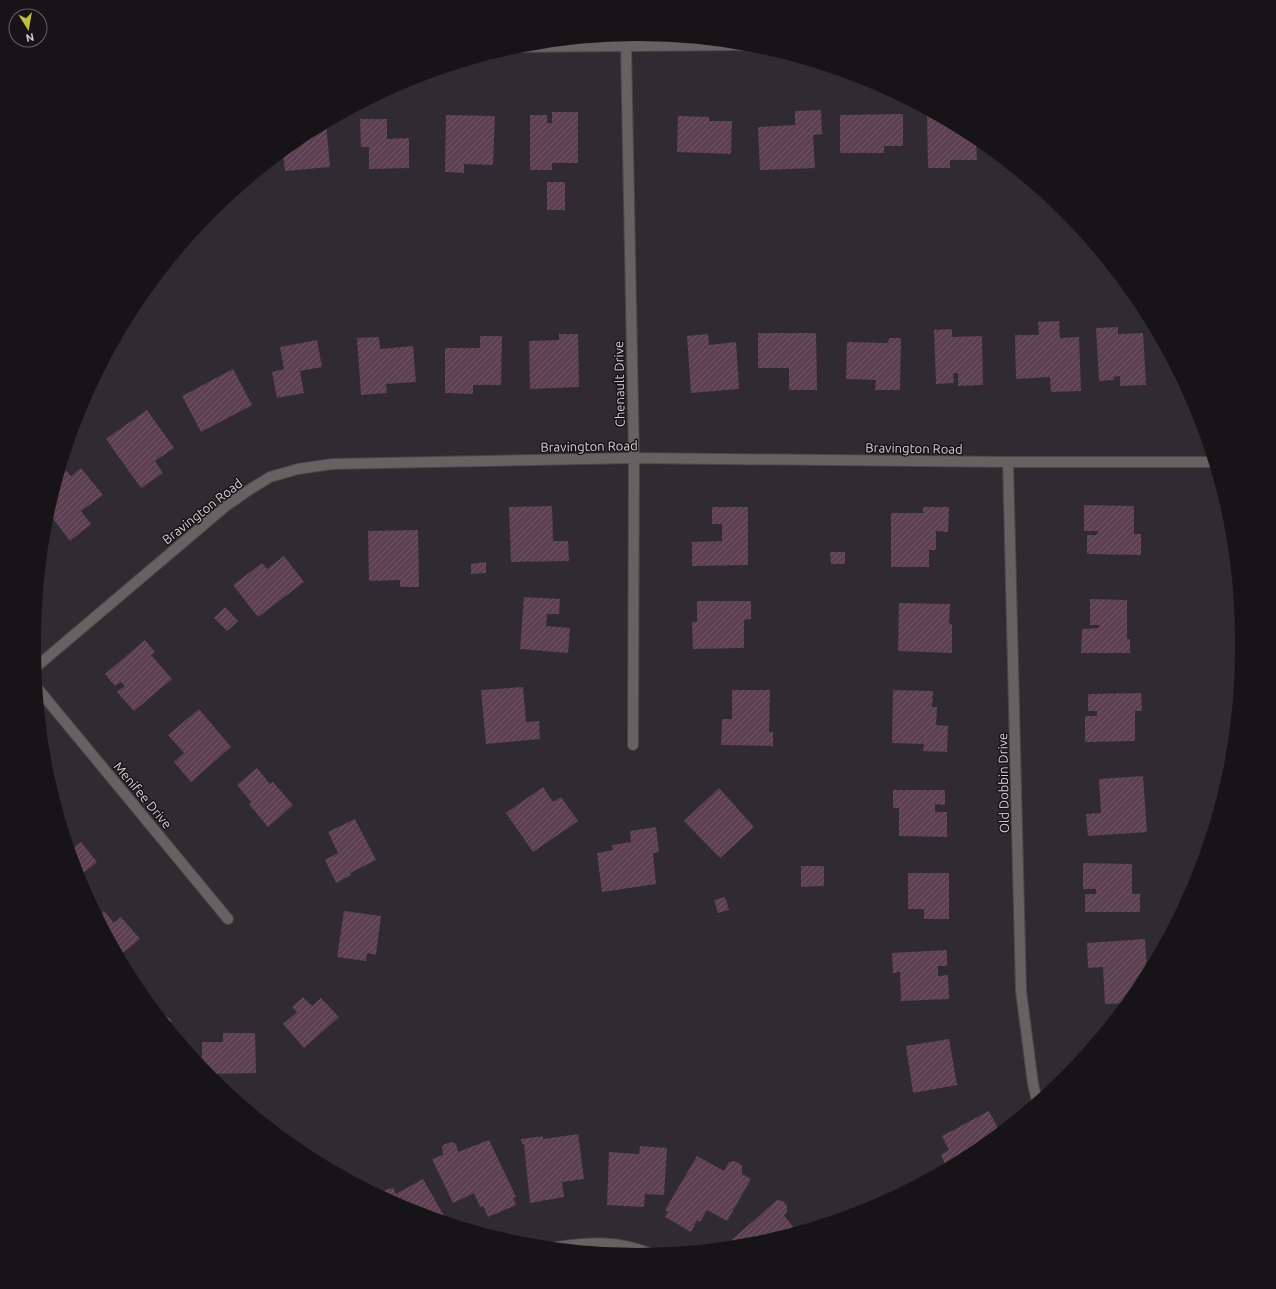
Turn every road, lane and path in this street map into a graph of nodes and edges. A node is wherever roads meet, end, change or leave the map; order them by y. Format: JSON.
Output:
{"nodes":[{"id":1,"x":626,"y":46,"type":"junction"},
{"id":2,"x":716,"y":46,"type":"edge"},
{"id":3,"x":556,"y":47,"type":"edge"},
{"id":4,"x":634,"y":458,"type":"junction"},
{"id":5,"x":1008,"y":462,"type":"junction"},
{"id":6,"x":1208,"y":462,"type":"edge"},
{"id":7,"x":41,"y":663,"type":"edge"},
{"id":8,"x":42,"y":694,"type":"edge"},
{"id":9,"x":633,"y":745,"type":"dead end"},
{"id":10,"x":228,"y":919,"type":"dead end"},
{"id":11,"x":1036,"y":1096,"type":"edge"},
{"id":12,"x":574,"y":1244,"type":"edge"},
{"id":13,"x":636,"y":1248,"type":"edge"}],
"edges":[{"from":1,"to":2,"type":"street"},
{"from":1,"to":3,"type":"street"},
{"from":1,"to":4,"type":"street","name":"Chenault Drive"},
{"from":4,"to":5,"type":"street","name":"Bravington Road"},
{"from":4,"to":7,"type":"street","name":"Bravington Road"},
{"from":4,"to":9,"type":"street","name":"Chenault Drive"},
{"from":5,"to":6,"type":"street","name":"Bravington Road"},
{"from":5,"to":11,"type":"street","name":"Old Dobbin Drive"},
{"from":8,"to":10,"type":"street","name":"Menifee Drive"},
{"from":12,"to":13,"type":"street"}]}
